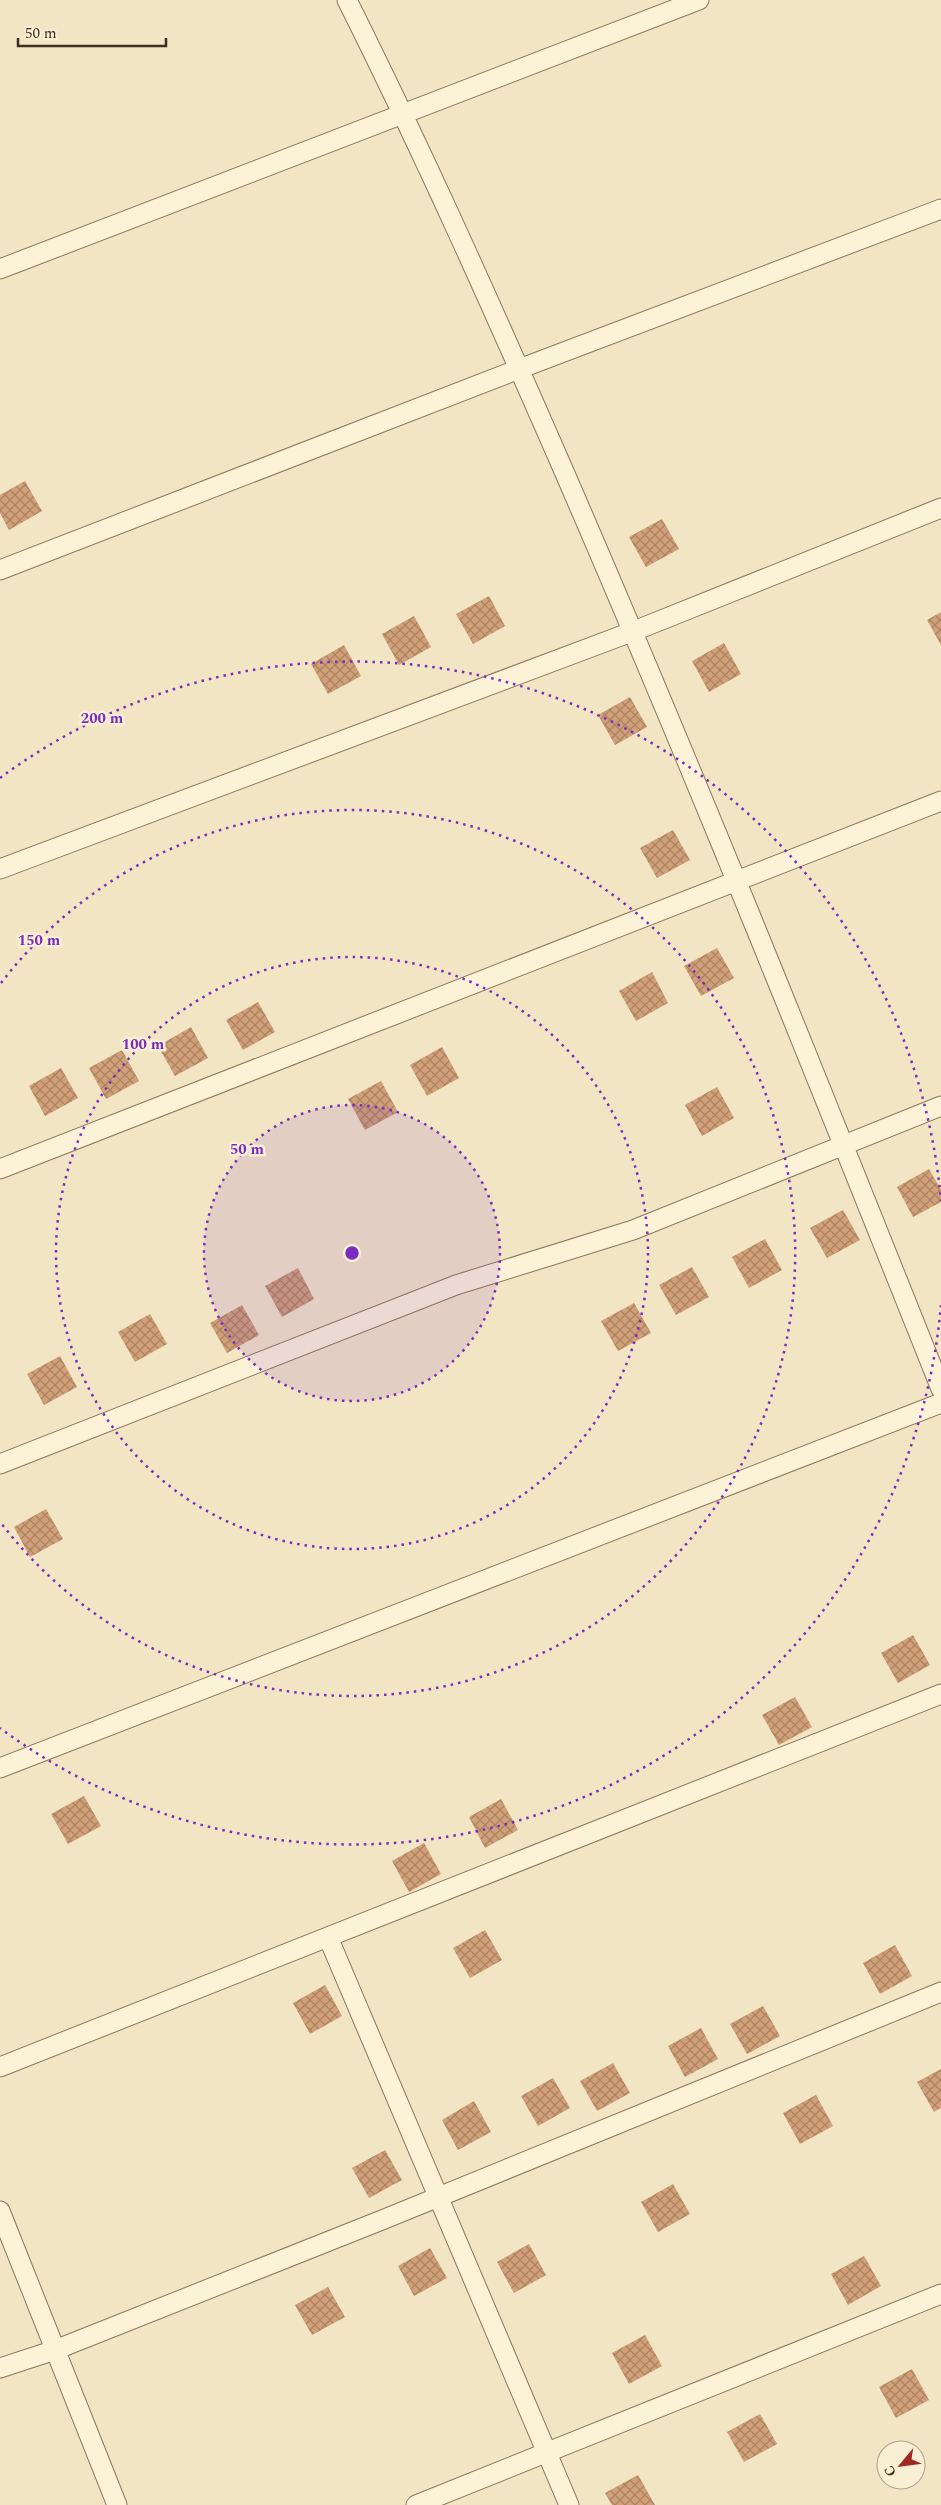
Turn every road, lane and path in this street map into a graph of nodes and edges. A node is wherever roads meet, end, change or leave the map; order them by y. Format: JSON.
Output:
{"nodes":[{"id":1,"x":346,"y":0,"type":"edge"},
{"id":2,"x":699,"y":0,"type":"edge"},
{"id":3,"x":404,"y":114,"type":"junction"},
{"id":4,"x":941,"y":210,"type":"edge"},
{"id":5,"x":0,"y":269,"type":"edge"},
{"id":6,"x":519,"y":369,"type":"junction"},
{"id":7,"x":941,"y":508,"type":"edge"},
{"id":8,"x":0,"y":570,"type":"edge"},
{"id":9,"x":634,"y":631,"type":"junction"},
{"id":10,"x":941,"y":801,"type":"edge"},
{"id":11,"x":0,"y":869,"type":"edge"},
{"id":12,"x":736,"y":882,"type":"junction"},
{"id":13,"x":941,"y":1106,"type":"edge"},
{"id":14,"x":844,"y":1145,"type":"junction"},
{"id":15,"x":0,"y":1169,"type":"edge"},
{"id":16,"x":941,"y":1389,"type":"edge"},
{"id":17,"x":941,"y":1403,"type":"edge"},
{"id":18,"x":0,"y":1464,"type":"edge"},
{"id":19,"x":941,"y":1694,"type":"edge"},
{"id":20,"x":0,"y":1768,"type":"edge"},
{"id":21,"x":328,"y":1937,"type":"junction"},
{"id":22,"x":941,"y":1992,"type":"edge"},
{"id":23,"x":0,"y":2067,"type":"edge"},
{"id":24,"x":438,"y":2197,"type":"junction"},
{"id":25,"x":0,"y":2212,"type":"edge"},
{"id":26,"x":941,"y":2294,"type":"edge"},
{"id":27,"x":55,"y":2350,"type":"junction"},
{"id":28,"x":0,"y":2368,"type":"edge"},
{"id":29,"x":549,"y":2452,"type":"junction"},
{"id":30,"x":117,"y":2505,"type":"edge"},
{"id":31,"x":416,"y":2505,"type":"edge"},
{"id":32,"x":569,"y":2505,"type":"edge"}],
"edges":[{"from":1,"to":3,"type":"street"},
{"from":2,"to":3,"type":"street"},
{"from":3,"to":5,"type":"street"},
{"from":3,"to":6,"type":"street"},
{"from":4,"to":6,"type":"street"},
{"from":6,"to":8,"type":"street"},
{"from":6,"to":9,"type":"street"},
{"from":7,"to":9,"type":"street"},
{"from":9,"to":11,"type":"street"},
{"from":9,"to":12,"type":"street"},
{"from":10,"to":12,"type":"street"},
{"from":12,"to":14,"type":"street"},
{"from":12,"to":15,"type":"street"},
{"from":13,"to":14,"type":"street"},
{"from":14,"to":16,"type":"street"},
{"from":14,"to":18,"type":"street"},
{"from":17,"to":20,"type":"street"},
{"from":19,"to":21,"type":"street"},
{"from":21,"to":23,"type":"street"},
{"from":21,"to":24,"type":"street"},
{"from":22,"to":24,"type":"street"},
{"from":24,"to":27,"type":"street"},
{"from":24,"to":29,"type":"street"},
{"from":25,"to":27,"type":"street"},
{"from":26,"to":29,"type":"street"},
{"from":27,"to":28,"type":"street"},
{"from":27,"to":30,"type":"street"},
{"from":29,"to":31,"type":"street"},
{"from":29,"to":32,"type":"street"}]}
